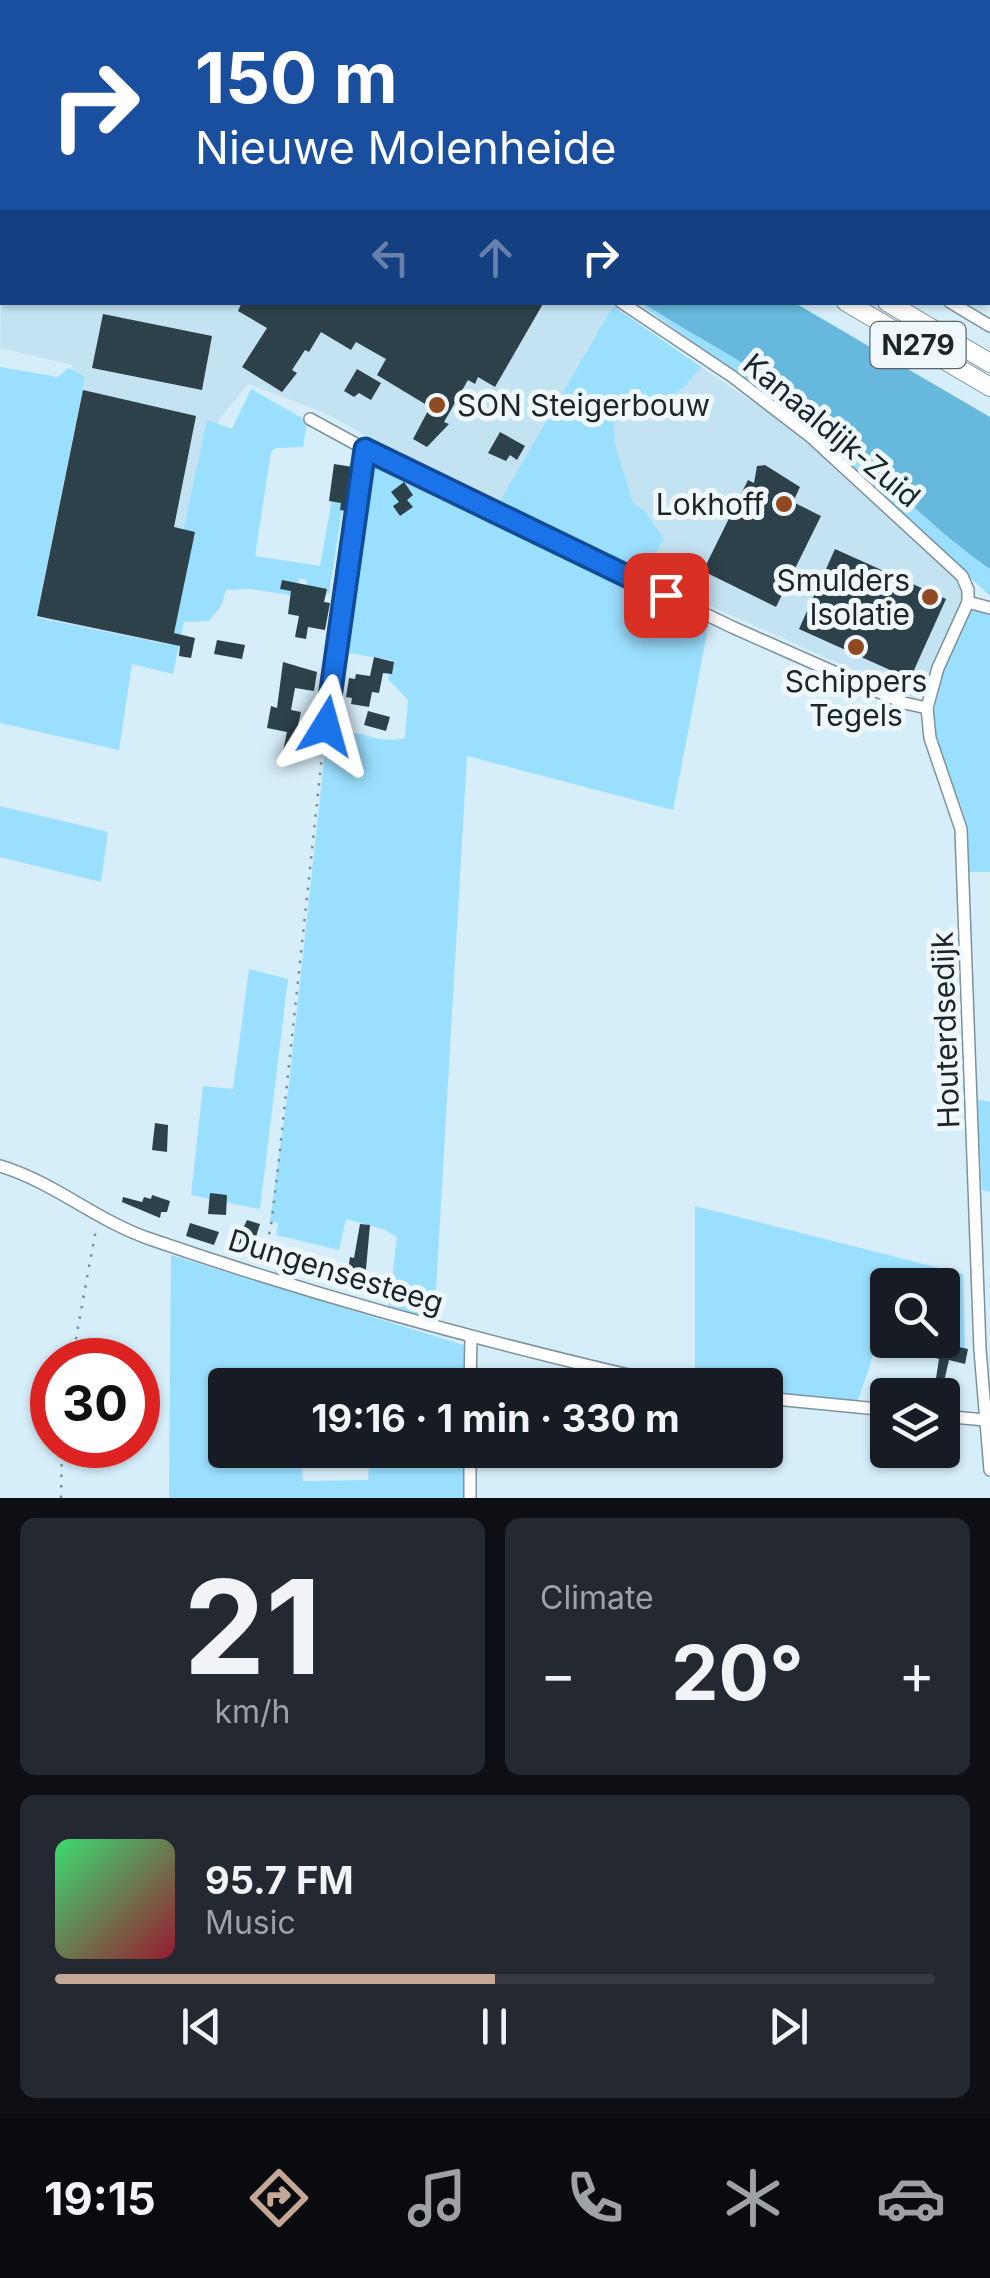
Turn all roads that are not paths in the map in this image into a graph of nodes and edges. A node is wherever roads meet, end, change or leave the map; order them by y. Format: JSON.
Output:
{"nodes":[{"id":1,"x":625,"y":305,"type":"edge"},
{"id":2,"x":851,"y":305,"type":"edge"},
{"id":3,"x":892,"y":305,"type":"edge"},
{"id":4,"x":955,"y":305,"type":"edge"},
{"id":5,"x":990,"y":326,"type":"edge"},
{"id":6,"x":990,"y":363,"type":"edge"},
{"id":7,"x":990,"y":387,"type":"edge"},
{"id":8,"x":310,"y":418,"type":"dead end"},
{"id":9,"x":365,"y":449,"type":"junction"},
{"id":10,"x":968,"y":602,"type":"junction"},
{"id":11,"x":990,"y":608,"type":"edge"},
{"id":12,"x":927,"y":708,"type":"junction"},
{"id":13,"x":326,"y":726,"type":"road end"},
{"id":14,"x":0,"y":1166,"type":"edge"},
{"id":15,"x":470,"y":1338,"type":"junction"},
{"id":16,"x":470,"y":1368,"type":"edge"},
{"id":17,"x":598,"y":1368,"type":"edge"},
{"id":18,"x":783,"y":1400,"type":"edge"},
{"id":19,"x":870,"y":1408,"type":"edge"},
{"id":20,"x":960,"y":1418,"type":"edge"},
{"id":21,"x":985,"y":1420,"type":"junction"},
{"id":22,"x":470,"y":1468,"type":"edge"},
{"id":23,"x":990,"y":1470,"type":"edge"},
{"id":24,"x":470,"y":1498,"type":"edge"}],
"edges":[{"from":1,"to":10,"type":"street","name":"Kanaaldijk-Zuid"},
{"from":2,"to":7,"type":"highway","number":"N279"},
{"from":3,"to":6,"type":"highway","number":"N279"},
{"from":4,"to":5,"type":"street"},
{"from":8,"to":9,"type":"street"},
{"from":9,"to":12,"type":"street"},
{"from":9,"to":13,"type":"street"},
{"from":10,"to":11,"type":"street"},
{"from":10,"to":12,"type":"street","name":"Houterdsedijk"},
{"from":12,"to":21,"type":"street","name":"Houterdsedijk"},
{"from":14,"to":15,"type":"street","name":"Dungensesteeg"},
{"from":15,"to":16,"type":"street"},
{"from":15,"to":17,"type":"street","name":"Dungensesteeg"},
{"from":18,"to":19,"type":"street"},
{"from":20,"to":21,"type":"street"},
{"from":21,"to":23,"type":"street","name":"Houterdsedijk"},
{"from":22,"to":24,"type":"street"}]}
